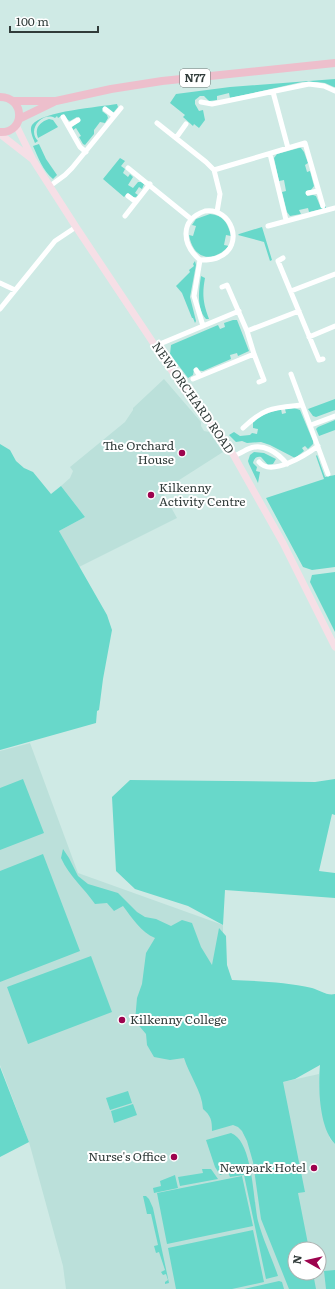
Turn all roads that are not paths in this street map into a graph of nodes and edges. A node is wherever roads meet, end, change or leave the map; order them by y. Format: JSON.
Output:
{"nodes":[{"id":1,"x":335,"y":63,"type":"edge"},
{"id":2,"x":335,"y":91,"type":"edge"},
{"id":3,"x":273,"y":92,"type":"junction"},
{"id":4,"x":1,"y":96,"type":"edge"},
{"id":5,"x":14,"y":101,"type":"junction"},
{"id":6,"x":56,"y":101,"type":"junction"},
{"id":7,"x":201,"y":102,"type":"dead end"},
{"id":8,"x":121,"y":108,"type":"dead end"},
{"id":9,"x":105,"y":110,"type":"dead end"},
{"id":10,"x":114,"y":116,"type":"junction"},
{"id":11,"x":63,"y":117,"type":"dead end"},
{"id":12,"x":78,"y":120,"type":"dead end"},
{"id":13,"x":18,"y":122,"type":"junction"},
{"id":14,"x":157,"y":123,"type":"dead end"},
{"id":15,"x":186,"y":124,"type":"dead end"},
{"id":16,"x":68,"y":126,"type":"junction"},
{"id":17,"x":0,"y":133,"type":"edge"},
{"id":18,"x":176,"y":138,"type":"junction"},
{"id":19,"x":288,"y":148,"type":"junction"},
{"id":20,"x":86,"y":152,"type":"junction"},
{"id":21,"x":270,"y":154,"type":"junction"},
{"id":22,"x":33,"y":160,"type":"junction"},
{"id":23,"x":128,"y":168,"type":"dead end"},
{"id":24,"x":214,"y":170,"type":"junction"},
{"id":25,"x":150,"y":184,"type":"junction"},
{"id":26,"x":50,"y":186,"type":"junction"},
{"id":27,"x":318,"y":191,"type":"junction"},
{"id":28,"x":308,"y":193,"type":"dead end"},
{"id":29,"x":128,"y":196,"type":"dead end"},
{"id":30,"x":136,"y":202,"type":"junction"},
{"id":31,"x":323,"y":206,"type":"dead end"},
{"id":32,"x":335,"y":208,"type":"edge"},
{"id":33,"x":217,"y":212,"type":"junction"},
{"id":34,"x":126,"y":216,"type":"dead end"},
{"id":35,"x":192,"y":219,"type":"junction"},
{"id":36,"x":286,"y":220,"type":"junction"},
{"id":37,"x":268,"y":226,"type":"dead end"},
{"id":38,"x":76,"y":227,"type":"junction"},
{"id":39,"x":283,"y":258,"type":"dead end"},
{"id":40,"x":200,"y":260,"type":"junction"},
{"id":41,"x":335,"y":274,"type":"edge"},
{"id":42,"x":0,"y":283,"type":"edge"},
{"id":43,"x":222,"y":288,"type":"dead end"},
{"id":44,"x":15,"y":290,"type":"junction"},
{"id":45,"x":291,"y":291,"type":"junction"},
{"id":46,"x":0,"y":310,"type":"edge"},
{"id":47,"x":239,"y":311,"type":"junction"},
{"id":48,"x":299,"y":311,"type":"junction"},
{"id":49,"x":203,"y":326,"type":"junction"},
{"id":50,"x":335,"y":326,"type":"edge"},
{"id":51,"x":247,"y":331,"type":"junction"},
{"id":52,"x":310,"y":336,"type":"junction"},
{"id":53,"x":155,"y":346,"type":"junction"},
{"id":54,"x":254,"y":354,"type":"junction"},
{"id":55,"x":323,"y":359,"type":"dead end"},
{"id":56,"x":196,"y":370,"type":"dead end"},
{"id":57,"x":291,"y":374,"type":"dead end"},
{"id":58,"x":200,"y":376,"type":"junction"},
{"id":59,"x":193,"y":378,"type":"dead end"},
{"id":60,"x":259,"y":382,"type":"dead end"},
{"id":61,"x":302,"y":405,"type":"junction"},
{"id":62,"x":335,"y":416,"type":"edge"},
{"id":63,"x":311,"y":425,"type":"junction"},
{"id":64,"x":243,"y":428,"type":"dead end"},
{"id":65,"x":318,"y":446,"type":"junction"},
{"id":66,"x":234,"y":456,"type":"junction"},
{"id":67,"x":259,"y":462,"type":"dead end"},
{"id":68,"x":287,"y":464,"type":"junction"},
{"id":69,"x":328,"y":474,"type":"dead end"},
{"id":70,"x":335,"y":647,"type":"edge"}],
"edges":[{"from":1,"to":6,"type":"main road","number":"N77"},
{"from":2,"to":3,"type":"street"},
{"from":3,"to":7,"type":"street"},
{"from":3,"to":19,"type":"street"},
{"from":4,"to":5,"type":"main road","number":"N77"},
{"from":5,"to":6,"type":"main road","number":"N77"},
{"from":5,"to":13,"type":"main road"},
{"from":6,"to":13,"type":"main road","number":"N77"},
{"from":8,"to":10,"type":"street"},
{"from":9,"to":10,"type":"street"},
{"from":10,"to":20,"type":"street"},
{"from":11,"to":16,"type":"street"},
{"from":12,"to":16,"type":"street"},
{"from":13,"to":17,"type":"main road","number":"N77"},
{"from":13,"to":22,"type":"street","name":"NEW ORCHARD ROAD"},
{"from":14,"to":18,"type":"street"},
{"from":15,"to":18,"type":"street"},
{"from":16,"to":20,"type":"street"},
{"from":17,"to":22,"type":"street","name":"NEW ORCHARD ROAD"},
{"from":18,"to":24,"type":"street"},
{"from":19,"to":21,"type":"street"},
{"from":19,"to":27,"type":"street"},
{"from":20,"to":26,"type":"street"},
{"from":21,"to":24,"type":"street"},
{"from":21,"to":36,"type":"street"},
{"from":22,"to":26,"type":"street","name":"NEW ORCHARD ROAD"},
{"from":23,"to":25,"type":"street"},
{"from":24,"to":33,"type":"street"},
{"from":25,"to":30,"type":"street"},
{"from":25,"to":35,"type":"street"},
{"from":26,"to":38,"type":"street","name":"NEW ORCHARD ROAD"},
{"from":27,"to":28,"type":"street"},
{"from":27,"to":31,"type":"street"},
{"from":29,"to":30,"type":"street"},
{"from":30,"to":34,"type":"street"},
{"from":32,"to":36,"type":"street"},
{"from":33,"to":35,"type":"street"},
{"from":33,"to":40,"type":"street"},
{"from":35,"to":40,"type":"street"},
{"from":36,"to":37,"type":"street"},
{"from":38,"to":44,"type":"street"},
{"from":38,"to":53,"type":"street","name":"NEW ORCHARD ROAD"},
{"from":39,"to":45,"type":"street"},
{"from":40,"to":49,"type":"street"},
{"from":41,"to":45,"type":"street"},
{"from":42,"to":44,"type":"street"},
{"from":43,"to":47,"type":"street"},
{"from":44,"to":46,"type":"street"},
{"from":45,"to":48,"type":"street"},
{"from":47,"to":49,"type":"street"},
{"from":47,"to":51,"type":"street"},
{"from":48,"to":51,"type":"street"},
{"from":48,"to":52,"type":"street"},
{"from":49,"to":53,"type":"street"},
{"from":50,"to":52,"type":"street"},
{"from":51,"to":54,"type":"street"},
{"from":52,"to":55,"type":"street"},
{"from":53,"to":66,"type":"street","name":"NEW ORCHARD ROAD"},
{"from":54,"to":58,"type":"street"},
{"from":54,"to":60,"type":"street"},
{"from":56,"to":58,"type":"street"},
{"from":57,"to":61,"type":"street"},
{"from":58,"to":59,"type":"street"},
{"from":61,"to":63,"type":"street"},
{"from":61,"to":64,"type":"street"},
{"from":62,"to":63,"type":"street"},
{"from":63,"to":65,"type":"street"},
{"from":65,"to":68,"type":"street"},
{"from":65,"to":69,"type":"street"},
{"from":66,"to":68,"type":"street"},
{"from":66,"to":70,"type":"street","name":"NEW ORCHARD ROAD"},
{"from":67,"to":68,"type":"street"}]}
